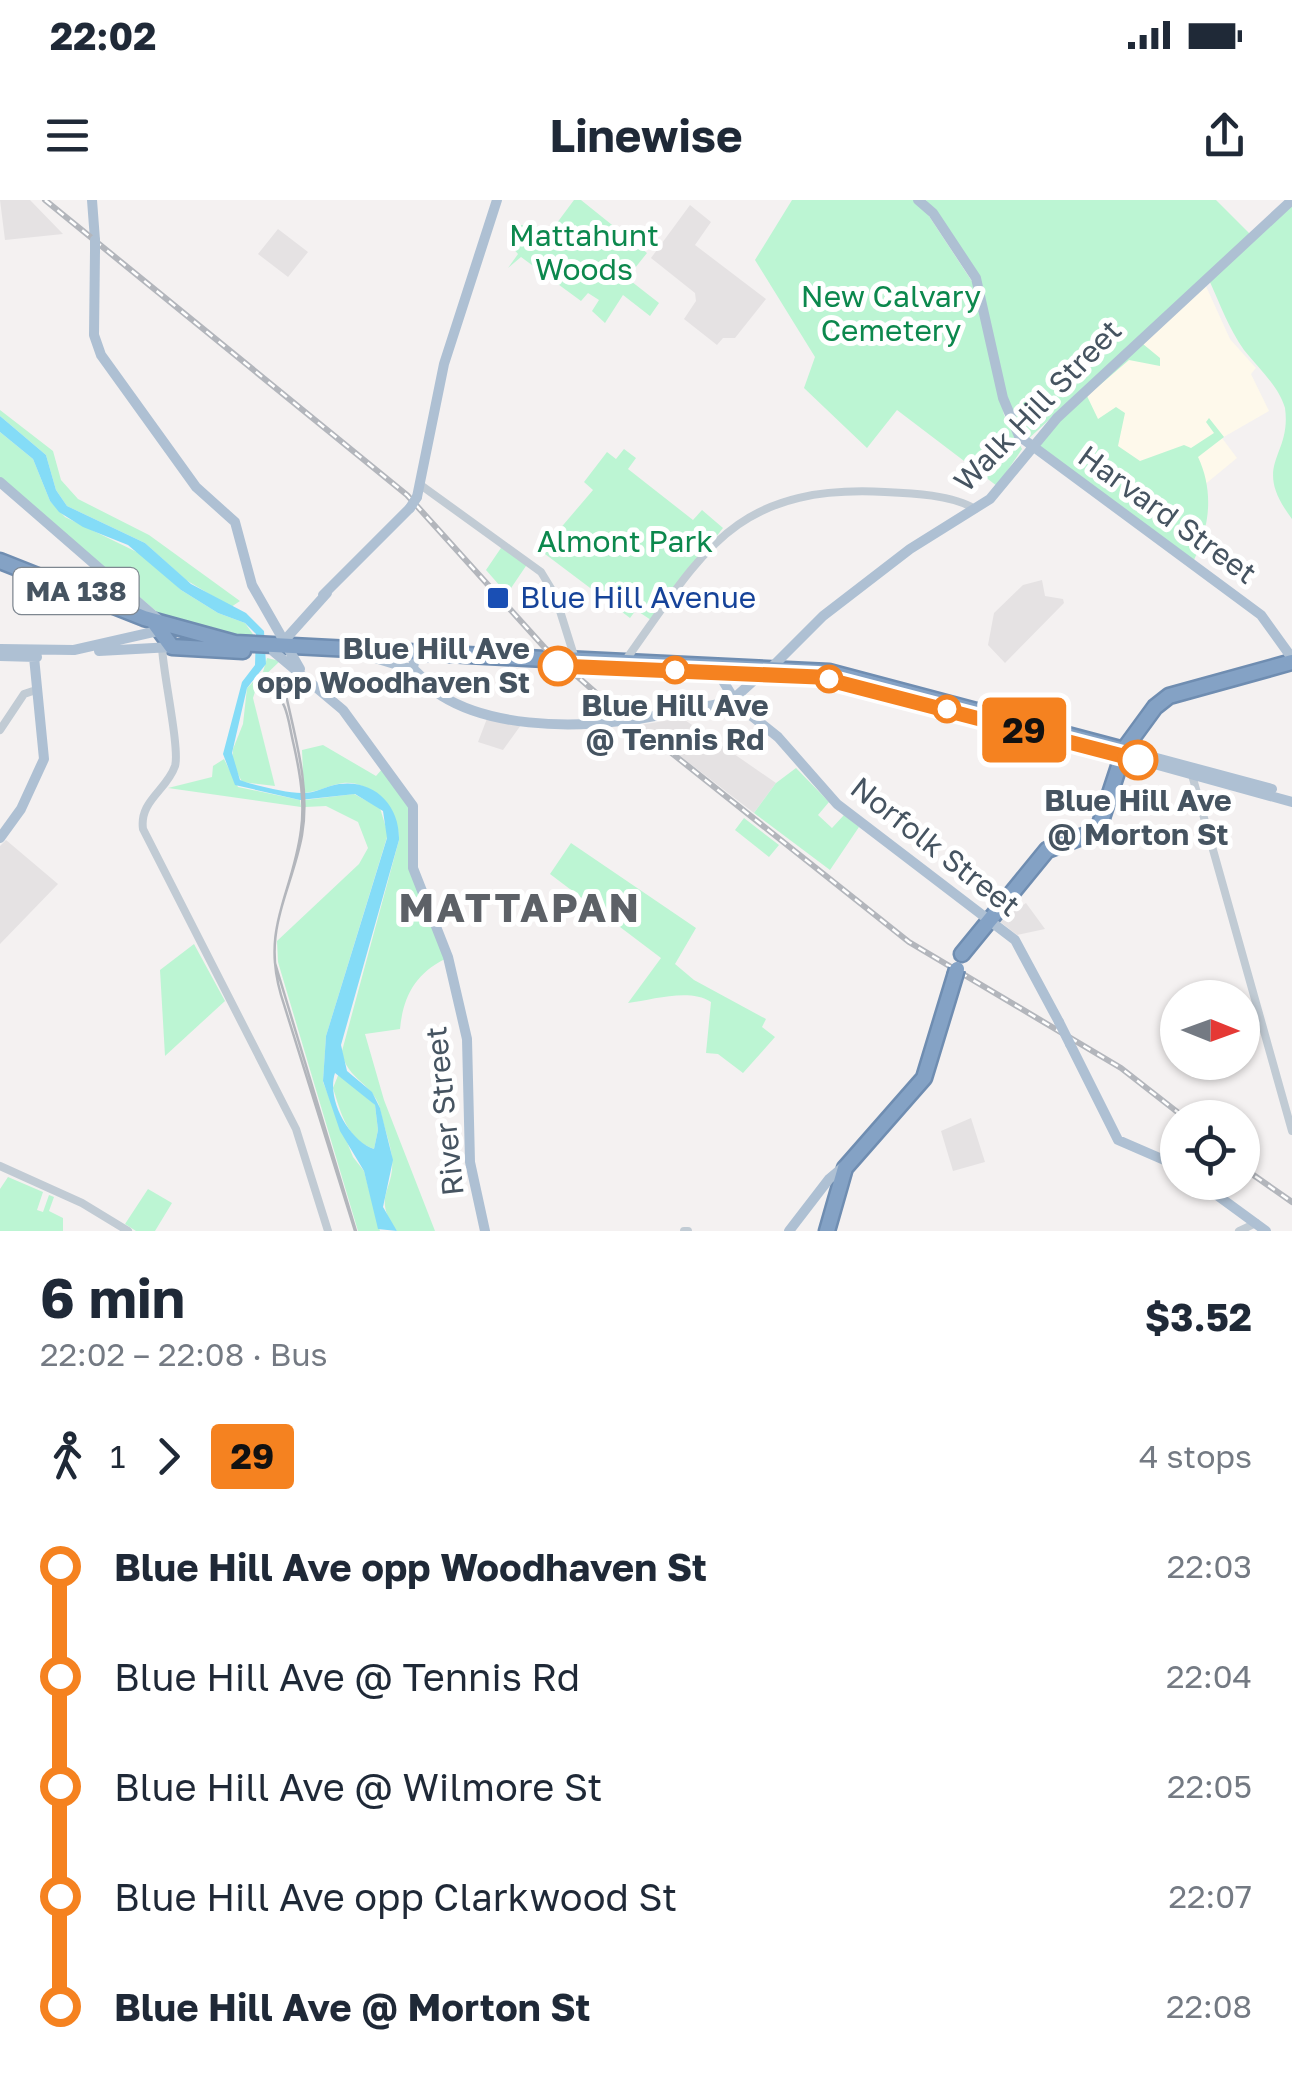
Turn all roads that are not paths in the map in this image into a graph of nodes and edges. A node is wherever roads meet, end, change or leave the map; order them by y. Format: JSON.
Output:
{"nodes":[{"id":1,"x":92,"y":200,"type":"edge"},
{"id":2,"x":497,"y":200,"type":"edge"},
{"id":3,"x":918,"y":200,"type":"edge"},
{"id":4,"x":1292,"y":200,"type":"edge"},
{"id":5,"x":1031,"y":446,"type":"junction"},
{"id":6,"x":0,"y":485,"type":"edge"},
{"id":7,"x":416,"y":497,"type":"junction"},
{"id":8,"x":975,"y":509,"type":"junction"},
{"id":9,"x":0,"y":561,"type":"edge"},
{"id":10,"x":158,"y":625,"type":"junction"},
{"id":11,"x":192,"y":629,"type":"junction"},
{"id":12,"x":210,"y":642,"type":"junction"},
{"id":13,"x":121,"y":643,"type":"junction"},
{"id":14,"x":275,"y":646,"type":"junction"},
{"id":15,"x":167,"y":647,"type":"junction"},
{"id":16,"x":190,"y":648,"type":"junction"},
{"id":17,"x":0,"y":653,"type":"edge"},
{"id":18,"x":47,"y":654,"type":"junction"},
{"id":19,"x":396,"y":656,"type":"junction"},
{"id":20,"x":34,"y":657,"type":"junction"},
{"id":21,"x":375,"y":658,"type":"junction"},
{"id":22,"x":566,"y":662,"type":"junction"},
{"id":23,"x":624,"y":662,"type":"junction"},
{"id":24,"x":1292,"y":662,"type":"edge"},
{"id":25,"x":415,"y":664,"type":"junction"},
{"id":26,"x":714,"y":669,"type":"junction"},
{"id":27,"x":766,"y":672,"type":"junction"},
{"id":28,"x":303,"y":674,"type":"junction"},
{"id":29,"x":35,"y":685,"type":"junction"},
{"id":30,"x":734,"y":700,"type":"junction"},
{"id":31,"x":0,"y":730,"type":"edge"},
{"id":32,"x":1123,"y":752,"type":"junction"},
{"id":33,"x":1190,"y":771,"type":"junction"},
{"id":34,"x":1292,"y":798,"type":"edge"},
{"id":35,"x":0,"y":838,"type":"edge"},
{"id":36,"x":987,"y":916,"type":"junction"},
{"id":37,"x":1292,"y":1131,"type":"edge"},
{"id":38,"x":1160,"y":1158,"type":"edge"},
{"id":39,"x":849,"y":1162,"type":"junction"},
{"id":40,"x":0,"y":1167,"type":"edge"},
{"id":41,"x":837,"y":1183,"type":"junction"},
{"id":42,"x":820,"y":1192,"type":"junction"},
{"id":43,"x":1225,"y":1200,"type":"edge"},
{"id":44,"x":1256,"y":1223,"type":"junction"},
{"id":45,"x":128,"y":1231,"type":"edge"},
{"id":46,"x":328,"y":1231,"type":"edge"},
{"id":47,"x":485,"y":1231,"type":"edge"},
{"id":48,"x":789,"y":1231,"type":"edge"},
{"id":49,"x":827,"y":1231,"type":"edge"},
{"id":50,"x":1239,"y":1231,"type":"edge"},
{"id":51,"x":1266,"y":1231,"type":"edge"}],
"edges":[{"from":1,"to":14,"type":"main road","name":"River Street"},
{"from":2,"to":7,"type":"main road"},
{"from":3,"to":5,"type":"main road","name":"Harvard Street"},
{"from":4,"to":5,"type":"main road","name":"Walk Hill Street"},
{"from":5,"to":8,"type":"main road","name":"Walk Hill Street"},
{"from":5,"to":24,"type":"main road","name":"Harvard Street"},
{"from":6,"to":10,"type":"main road"},
{"from":7,"to":14,"type":"main road"},
{"from":7,"to":22,"type":"street"},
{"from":8,"to":23,"type":"street"},
{"from":8,"to":27,"type":"main road","name":"Walk Hill Street"},
{"from":9,"to":10,"type":"highway","number":"MA 138"},
{"from":10,"to":11,"type":"highway","number":"MA 138"},
{"from":10,"to":13,"type":"main road"},
{"from":10,"to":15,"type":"highway","number":"MA 138"},
{"from":11,"to":12,"type":"highway"},
{"from":11,"to":16,"type":"highway"},
{"from":12,"to":14,"type":"highway"},
{"from":12,"to":16,"type":"highway"},
{"from":13,"to":15,"type":"main road"},
{"from":13,"to":18,"type":"main road"},
{"from":14,"to":19,"type":"highway"},
{"from":14,"to":21,"type":"highway"},
{"from":14,"to":28,"type":"main road","name":"River Street"},
{"from":14,"to":28,"type":"main road","name":"River Street"},
{"from":15,"to":16,"type":"highway"},
{"from":15,"to":46,"type":"street"},
{"from":17,"to":18,"type":"main road"},
{"from":17,"to":20,"type":"main road"},
{"from":18,"to":20,"type":"main road"},
{"from":18,"to":29,"type":"main road"},
{"from":19,"to":21,"type":"highway"},
{"from":19,"to":25,"type":"highway"},
{"from":20,"to":29,"type":"main road"},
{"from":21,"to":25,"type":"main road"},
{"from":22,"to":23,"type":"highway"},
{"from":22,"to":25,"type":"highway"},
{"from":22,"to":26,"type":"highway"},
{"from":23,"to":26,"type":"highway"},
{"from":24,"to":32,"type":"highway"},
{"from":25,"to":30,"type":"main road","bridge":true},
{"from":26,"to":27,"type":"highway"},
{"from":26,"to":30,"type":"main road","name":"Norfolk Street"},
{"from":27,"to":30,"type":"main road","name":"Walk Hill Street"},
{"from":27,"to":32,"type":"highway"},
{"from":28,"to":47,"type":"main road","name":"River Street"},
{"from":29,"to":31,"type":"street"},
{"from":29,"to":35,"type":"main road"},
{"from":30,"to":36,"type":"main road","name":"Norfolk Street"},
{"from":32,"to":33,"type":"main road"},
{"from":32,"to":36,"type":"highway"},
{"from":33,"to":34,"type":"main road"},
{"from":33,"to":37,"type":"street"},
{"from":36,"to":38,"type":"main road","name":"Norfolk Street","bridge":true},
{"from":36,"to":39,"type":"highway"},
{"from":39,"to":41,"type":"highway"},
{"from":39,"to":42,"type":"main road"},
{"from":40,"to":45,"type":"street"},
{"from":41,"to":42,"type":"main road"},
{"from":41,"to":49,"type":"highway"},
{"from":42,"to":48,"type":"main road"},
{"from":43,"to":44,"type":"main road"},
{"from":44,"to":50,"type":"street"},
{"from":44,"to":51,"type":"main road"}]}
